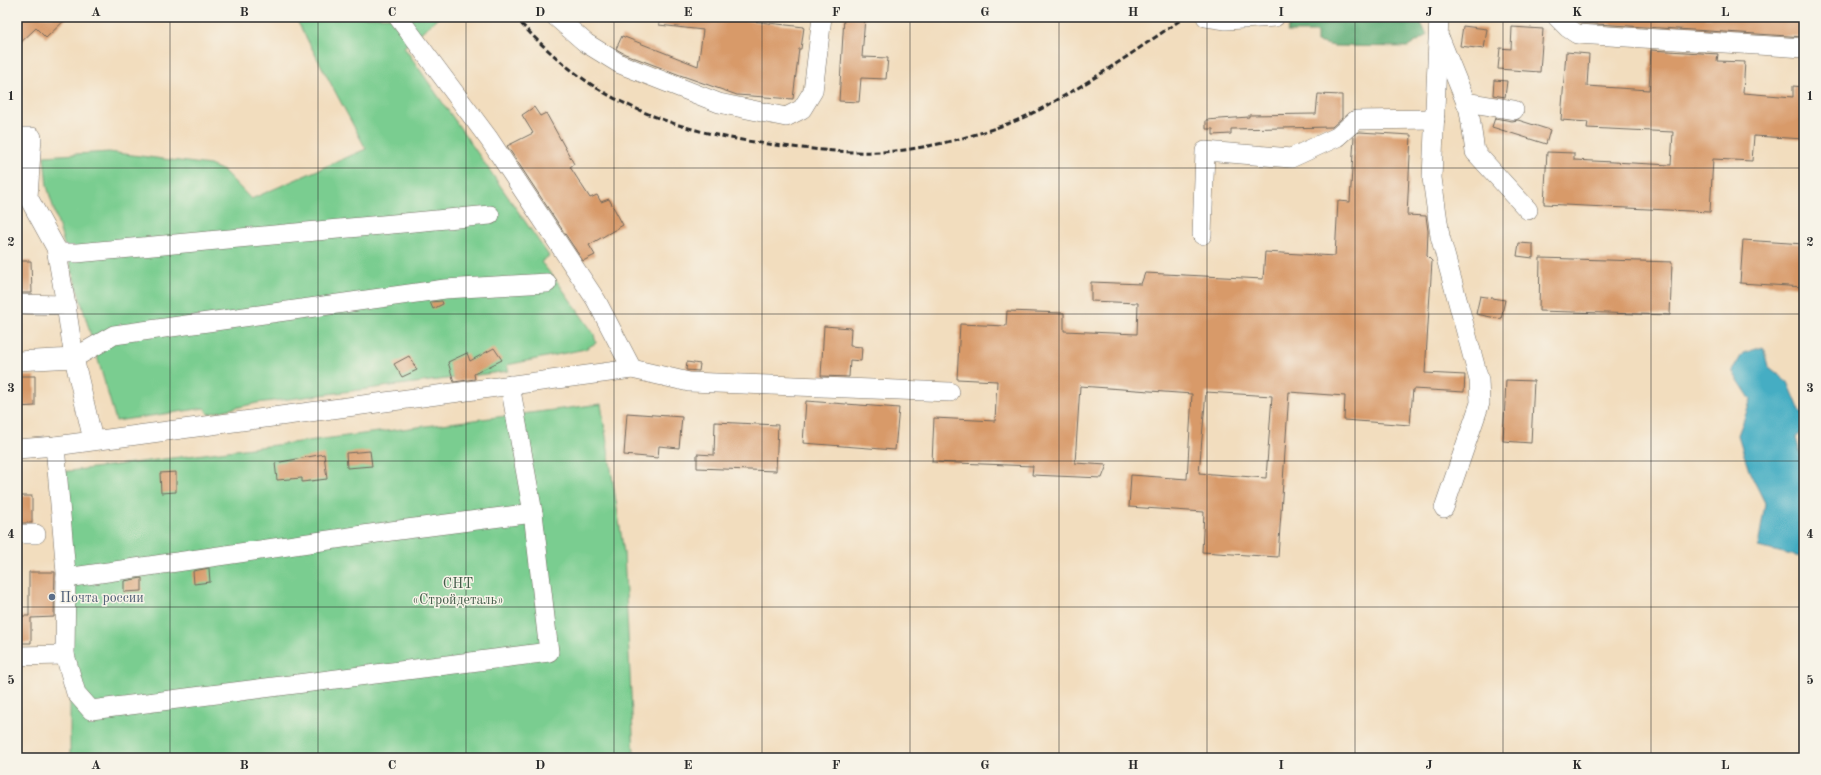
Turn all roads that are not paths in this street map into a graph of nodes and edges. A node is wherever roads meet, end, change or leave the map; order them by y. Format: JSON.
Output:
{"nodes":[{"id":1,"x":398,"y":17,"type":"edge"},
{"id":2,"x":556,"y":17,"type":"edge"},
{"id":3,"x":822,"y":17,"type":"edge"},
{"id":4,"x":1206,"y":17,"type":"edge"},
{"id":5,"x":1274,"y":17,"type":"edge"},
{"id":6,"x":1557,"y":17,"type":"edge"},
{"id":7,"x":1438,"y":25,"type":"edge"},
{"id":8,"x":1804,"y":48,"type":"edge"},
{"id":9,"x":1466,"y":102,"type":"junction"},
{"id":10,"x":1514,"y":110,"type":"dead end"},
{"id":11,"x":1434,"y":119,"type":"junction"},
{"id":12,"x":17,"y":137,"type":"edge"},
{"id":13,"x":22,"y":197,"type":"edge"},
{"id":14,"x":1528,"y":210,"type":"dead end"},
{"id":15,"x":490,"y":215,"type":"dead end"},
{"id":16,"x":1202,"y":235,"type":"dead end"},
{"id":17,"x":57,"y":253,"type":"junction"},
{"id":18,"x":547,"y":283,"type":"dead end"},
{"id":19,"x":17,"y":304,"type":"edge"},
{"id":20,"x":66,"y":305,"type":"junction"},
{"id":21,"x":74,"y":358,"type":"junction"},
{"id":22,"x":17,"y":361,"type":"edge"},
{"id":23,"x":632,"y":369,"type":"junction"},
{"id":24,"x":510,"y":385,"type":"junction"},
{"id":25,"x":950,"y":392,"type":"dead end"},
{"id":26,"x":93,"y":440,"type":"junction"},
{"id":27,"x":55,"y":446,"type":"junction"},
{"id":28,"x":17,"y":448,"type":"edge"},
{"id":29,"x":1444,"y":508,"type":"dead end"},
{"id":30,"x":533,"y":513,"type":"junction"},
{"id":31,"x":66,"y":578,"type":"junction"},
{"id":32,"x":64,"y":655,"type":"junction"},
{"id":33,"x":17,"y":656,"type":"edge"}],
"edges":[{"from":1,"to":23,"type":"street"},
{"from":2,"to":3,"type":"street"},
{"from":4,"to":5,"type":"street"},
{"from":6,"to":8,"type":"street"},
{"from":7,"to":9,"type":"street"},
{"from":7,"to":11,"type":"street"},
{"from":9,"to":10,"type":"street"},
{"from":9,"to":14,"type":"street"},
{"from":11,"to":16,"type":"street"},
{"from":11,"to":29,"type":"street"},
{"from":12,"to":13,"type":"street"},
{"from":13,"to":17,"type":"street"},
{"from":15,"to":17,"type":"street"},
{"from":17,"to":20,"type":"street"},
{"from":18,"to":21,"type":"street"},
{"from":19,"to":20,"type":"street"},
{"from":20,"to":21,"type":"street"},
{"from":21,"to":22,"type":"street"},
{"from":21,"to":26,"type":"street"},
{"from":23,"to":24,"type":"street"},
{"from":23,"to":25,"type":"street"},
{"from":24,"to":26,"type":"street"},
{"from":24,"to":30,"type":"street"},
{"from":26,"to":27,"type":"street"},
{"from":27,"to":28,"type":"street"},
{"from":27,"to":31,"type":"street"},
{"from":30,"to":31,"type":"street"},
{"from":30,"to":32,"type":"street"},
{"from":31,"to":32,"type":"street"},
{"from":32,"to":33,"type":"street"}]}
